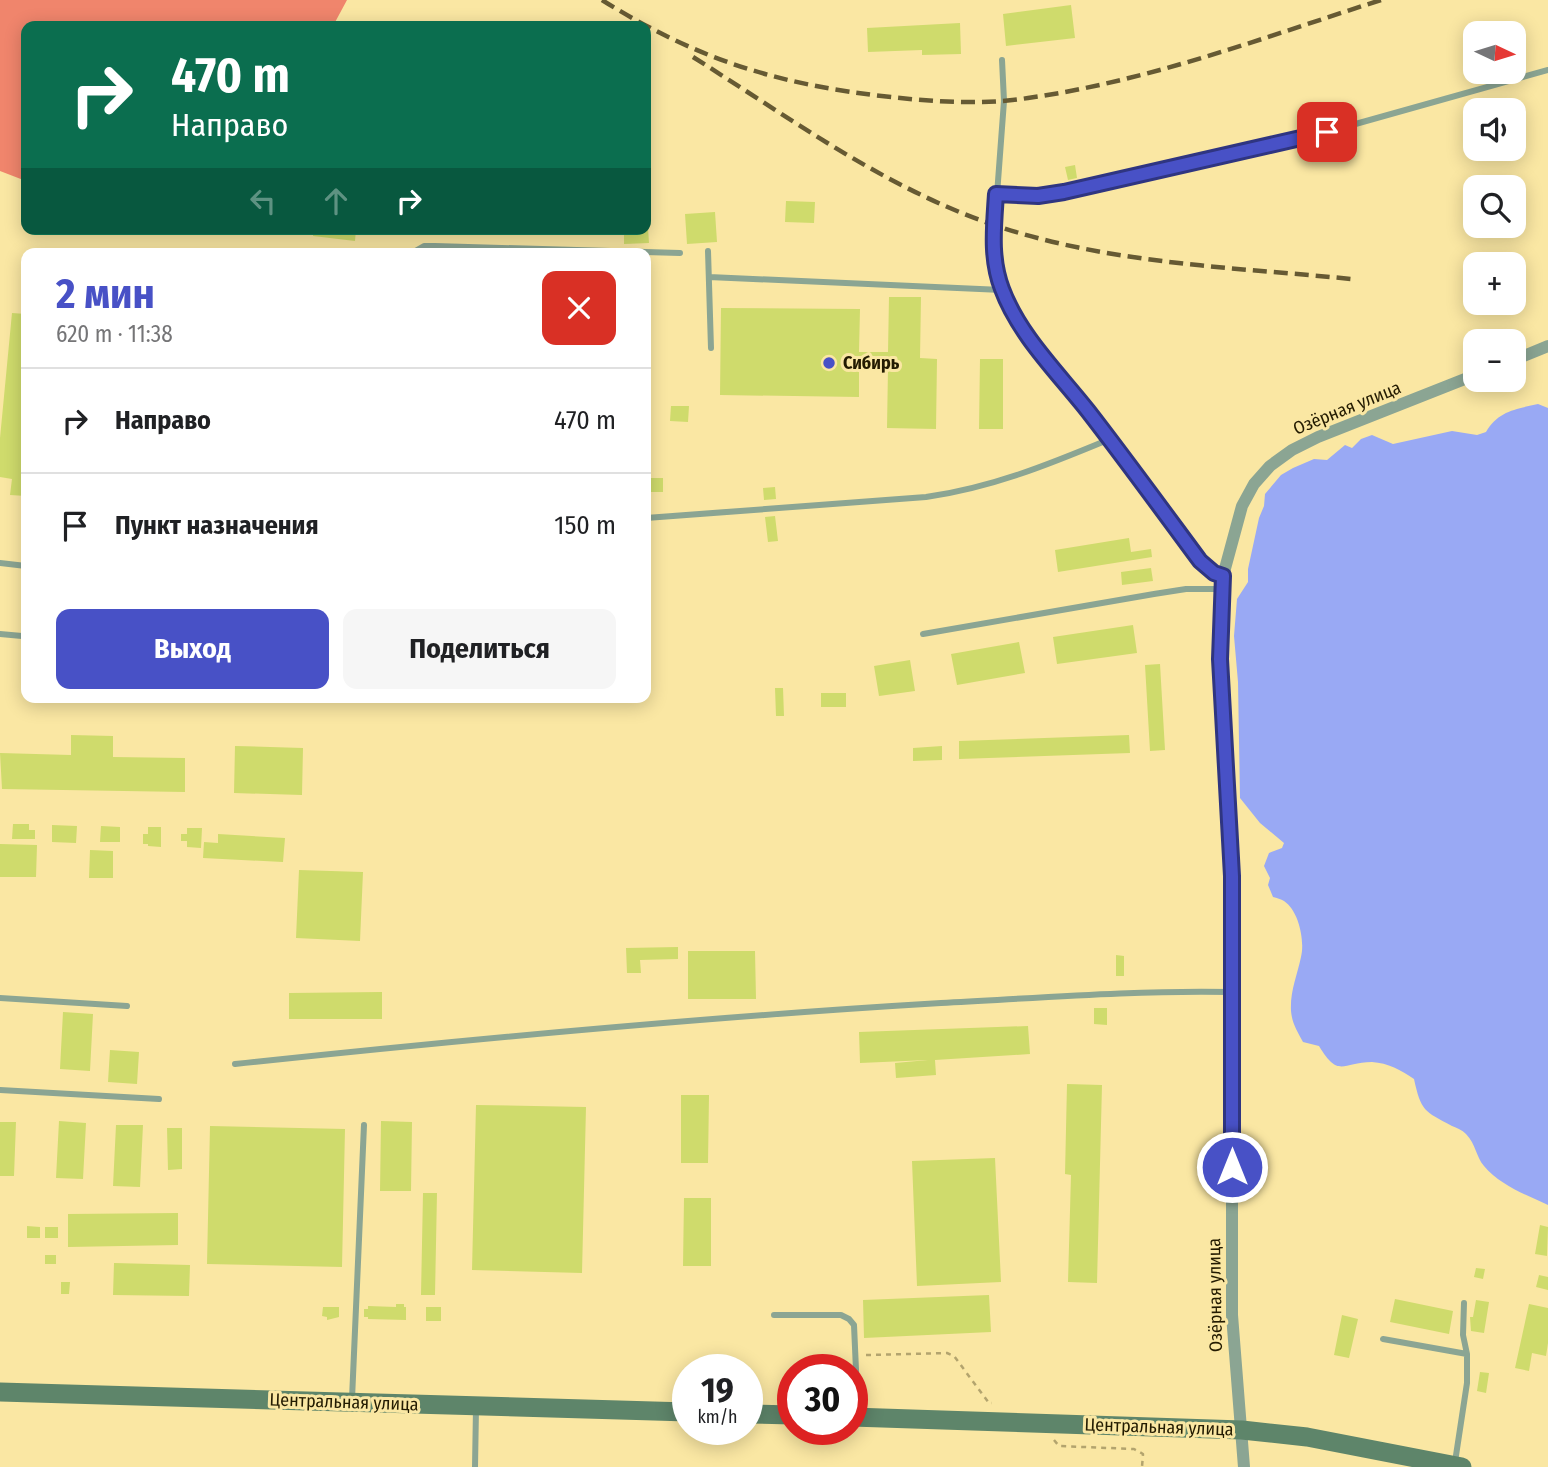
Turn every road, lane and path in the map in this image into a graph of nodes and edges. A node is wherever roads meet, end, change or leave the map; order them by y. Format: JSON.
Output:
{"nodes":[{"id":1,"x":1002,"y":60,"type":"dead end"},
{"id":2,"x":1548,"y":70,"type":"edge"},
{"id":3,"x":996,"y":194,"type":"junction"},
{"id":4,"x":421,"y":248,"type":"edge"},
{"id":5,"x":498,"y":248,"type":"edge"},
{"id":6,"x":708,"y":251,"type":"dead end"},
{"id":7,"x":651,"y":252,"type":"edge"},
{"id":8,"x":680,"y":253,"type":"dead end"},
{"id":9,"x":709,"y":277,"type":"junction"},
{"id":10,"x":1002,"y":290,"type":"junction"},
{"id":11,"x":1548,"y":346,"type":"edge"},
{"id":12,"x":711,"y":348,"type":"dead end"},
{"id":13,"x":1526,"y":355,"type":"edge"},
{"id":14,"x":1463,"y":380,"type":"edge"},
{"id":15,"x":1110,"y":439,"type":"junction"},
{"id":16,"x":651,"y":517,"type":"edge"},
{"id":17,"x":0,"y":563,"type":"edge"},
{"id":18,"x":21,"y":565,"type":"edge"},
{"id":19,"x":1222,"y":583,"type":"junction"},
{"id":20,"x":0,"y":634,"type":"edge"},
{"id":21,"x":923,"y":634,"type":"dead end"},
{"id":22,"x":21,"y":636,"type":"edge"},
{"id":23,"x":1234,"y":992,"type":"junction"},
{"id":24,"x":0,"y":998,"type":"edge"},
{"id":25,"x":127,"y":1006,"type":"dead end"},
{"id":26,"x":235,"y":1064,"type":"dead end"},
{"id":27,"x":0,"y":1090,"type":"edge"},
{"id":28,"x":159,"y":1099,"type":"dead end"},
{"id":29,"x":364,"y":1125,"type":"dead end"},
{"id":30,"x":1464,"y":1303,"type":"dead end"},
{"id":31,"x":774,"y":1315,"type":"dead end"},
{"id":32,"x":1383,"y":1339,"type":"dead end"},
{"id":33,"x":855,"y":1354,"type":"edge"},
{"id":34,"x":1466,"y":1354,"type":"junction"},
{"id":35,"x":868,"y":1356,"type":"edge"},
{"id":36,"x":0,"y":1392,"type":"edge"},
{"id":37,"x":352,"y":1402,"type":"junction"},
{"id":38,"x":995,"y":1404,"type":"dead end"},
{"id":39,"x":476,"y":1406,"type":"junction"},
{"id":40,"x":672,"y":1412,"type":"edge"},
{"id":41,"x":868,"y":1417,"type":"edge"},
{"id":42,"x":1054,"y":1423,"type":"junction"},
{"id":43,"x":1241,"y":1430,"type":"junction"},
{"id":44,"x":1459,"y":1466,"type":"edge"},
{"id":45,"x":475,"y":1467,"type":"edge"},
{"id":46,"x":1142,"y":1467,"type":"edge"},
{"id":47,"x":1244,"y":1467,"type":"edge"}],
"edges":[{"from":1,"to":3,"type":"lane"},
{"from":2,"to":3,"type":"lane"},
{"from":3,"to":10,"type":"lane"},
{"from":4,"to":5,"type":"lane"},
{"from":6,"to":9,"type":"lane"},
{"from":7,"to":8,"type":"lane"},
{"from":9,"to":10,"type":"lane"},
{"from":9,"to":12,"type":"lane"},
{"from":10,"to":15,"type":"lane"},
{"from":11,"to":13,"type":"street"},
{"from":14,"to":19,"type":"street","name":"Озёрная улица"},
{"from":15,"to":16,"type":"lane"},
{"from":15,"to":19,"type":"lane"},
{"from":17,"to":18,"type":"lane"},
{"from":19,"to":21,"type":"lane"},
{"from":19,"to":23,"type":"street","name":"Озёрная улица"},
{"from":20,"to":22,"type":"lane"},
{"from":23,"to":26,"type":"lane"},
{"from":23,"to":43,"type":"street","name":"Озёрная улица"},
{"from":24,"to":25,"type":"lane"},
{"from":27,"to":28,"type":"lane"},
{"from":29,"to":37,"type":"lane"},
{"from":30,"to":34,"type":"lane"},
{"from":31,"to":33,"type":"lane"},
{"from":32,"to":34,"type":"lane"},
{"from":34,"to":44,"type":"lane"},
{"from":35,"to":38,"type":"path"},
{"from":36,"to":37,"type":"street","name":"Центральная улица"},
{"from":37,"to":39,"type":"street","name":"Центральная улица"},
{"from":39,"to":40,"type":"street","name":"Центральная улица"},
{"from":39,"to":45,"type":"lane"},
{"from":41,"to":42,"type":"street","name":"Центральная улица"},
{"from":42,"to":43,"type":"street","name":"Центральная улица"},
{"from":42,"to":46,"type":"path"},
{"from":43,"to":44,"type":"street","name":"Центральная улица"},
{"from":43,"to":47,"type":"street","name":"Озёрная улица"}]}
